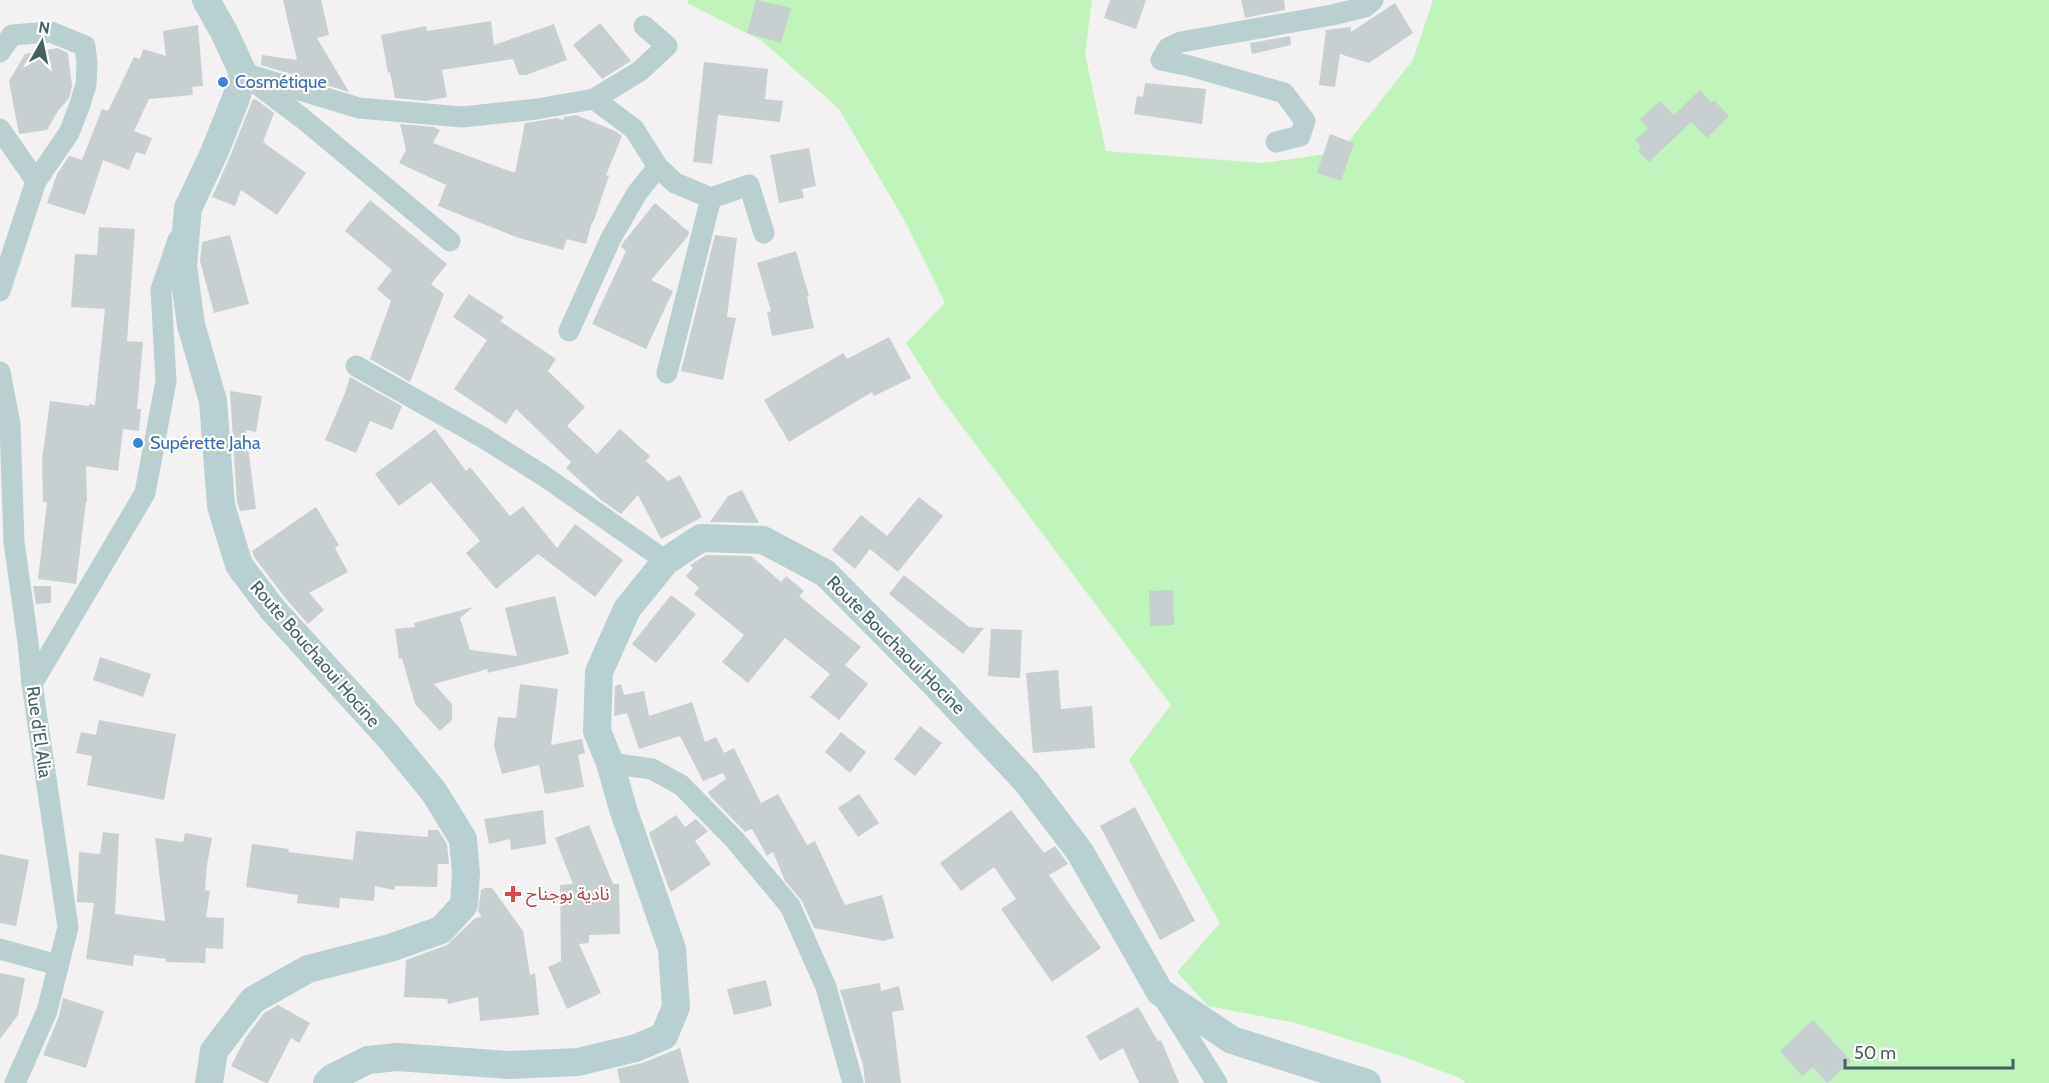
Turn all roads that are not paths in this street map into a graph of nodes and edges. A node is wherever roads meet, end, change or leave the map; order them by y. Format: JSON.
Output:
{"nodes":[{"id":1,"x":206,"y":0,"type":"edge"},
{"id":2,"x":1373,"y":0,"type":"edge"},
{"id":3,"x":644,"y":26,"type":"dead end"},
{"id":4,"x":0,"y":52,"type":"edge"},
{"id":5,"x":243,"y":73,"type":"junction"},
{"id":6,"x":594,"y":99,"type":"junction"},
{"id":7,"x":0,"y":129,"type":"edge"},
{"id":8,"x":1276,"y":142,"type":"dead end"},
{"id":9,"x":658,"y":167,"type":"junction"},
{"id":10,"x":36,"y":181,"type":"junction"},
{"id":11,"x":711,"y":198,"type":"junction"},
{"id":12,"x":188,"y":208,"type":"junction"},
{"id":13,"x":764,"y":233,"type":"dead end"},
{"id":14,"x":450,"y":242,"type":"dead end"},
{"id":15,"x":0,"y":291,"type":"edge"},
{"id":16,"x":569,"y":331,"type":"dead end"},
{"id":17,"x":356,"y":366,"type":"dead end"},
{"id":18,"x":0,"y":372,"type":"edge"},
{"id":19,"x":667,"y":373,"type":"dead end"},
{"id":20,"x":666,"y":561,"type":"junction"},
{"id":21,"x":32,"y":684,"type":"junction"},
{"id":22,"x":610,"y":763,"type":"junction"},
{"id":23,"x":0,"y":949,"type":"edge"},
{"id":24,"x":58,"y":965,"type":"junction"},
{"id":25,"x":1160,"y":992,"type":"junction"},
{"id":26,"x":15,"y":1083,"type":"edge"},
{"id":27,"x":209,"y":1083,"type":"edge"},
{"id":28,"x":327,"y":1083,"type":"edge"},
{"id":29,"x":853,"y":1083,"type":"edge"},
{"id":30,"x":1217,"y":1083,"type":"edge"},
{"id":31,"x":1367,"y":1083,"type":"edge"}],
"edges":[{"from":1,"to":5,"type":"street"},
{"from":2,"to":8,"type":"street"},
{"from":3,"to":6,"type":"street"},
{"from":4,"to":10,"type":"street"},
{"from":5,"to":6,"type":"street"},
{"from":5,"to":12,"type":"street","name":"Route Bouchaoui Hocine"},
{"from":5,"to":14,"type":"street"},
{"from":6,"to":9,"type":"street"},
{"from":7,"to":10,"type":"street"},
{"from":9,"to":11,"type":"street"},
{"from":9,"to":16,"type":"street"},
{"from":10,"to":15,"type":"street"},
{"from":11,"to":13,"type":"street"},
{"from":11,"to":19,"type":"street"},
{"from":12,"to":21,"type":"street"},
{"from":12,"to":27,"type":"street","name":"Route Bouchaoui Hocine"},
{"from":17,"to":20,"type":"street"},
{"from":18,"to":21,"type":"street","name":"Rue d'El Alia"},
{"from":20,"to":22,"type":"street","name":"Route Bouchaoui Hocine"},
{"from":20,"to":25,"type":"street","name":"Route Bouchaoui Hocine"},
{"from":21,"to":24,"type":"street","name":"Rue d'El Alia"},
{"from":22,"to":28,"type":"street","name":"Route Bouchaoui Hocine"},
{"from":22,"to":29,"type":"street"},
{"from":23,"to":24,"type":"street"},
{"from":24,"to":26,"type":"street","name":"Rue d'El Alia"},
{"from":25,"to":30,"type":"street"},
{"from":25,"to":31,"type":"street","name":"Route Bouchaoui Hocine"}]}
